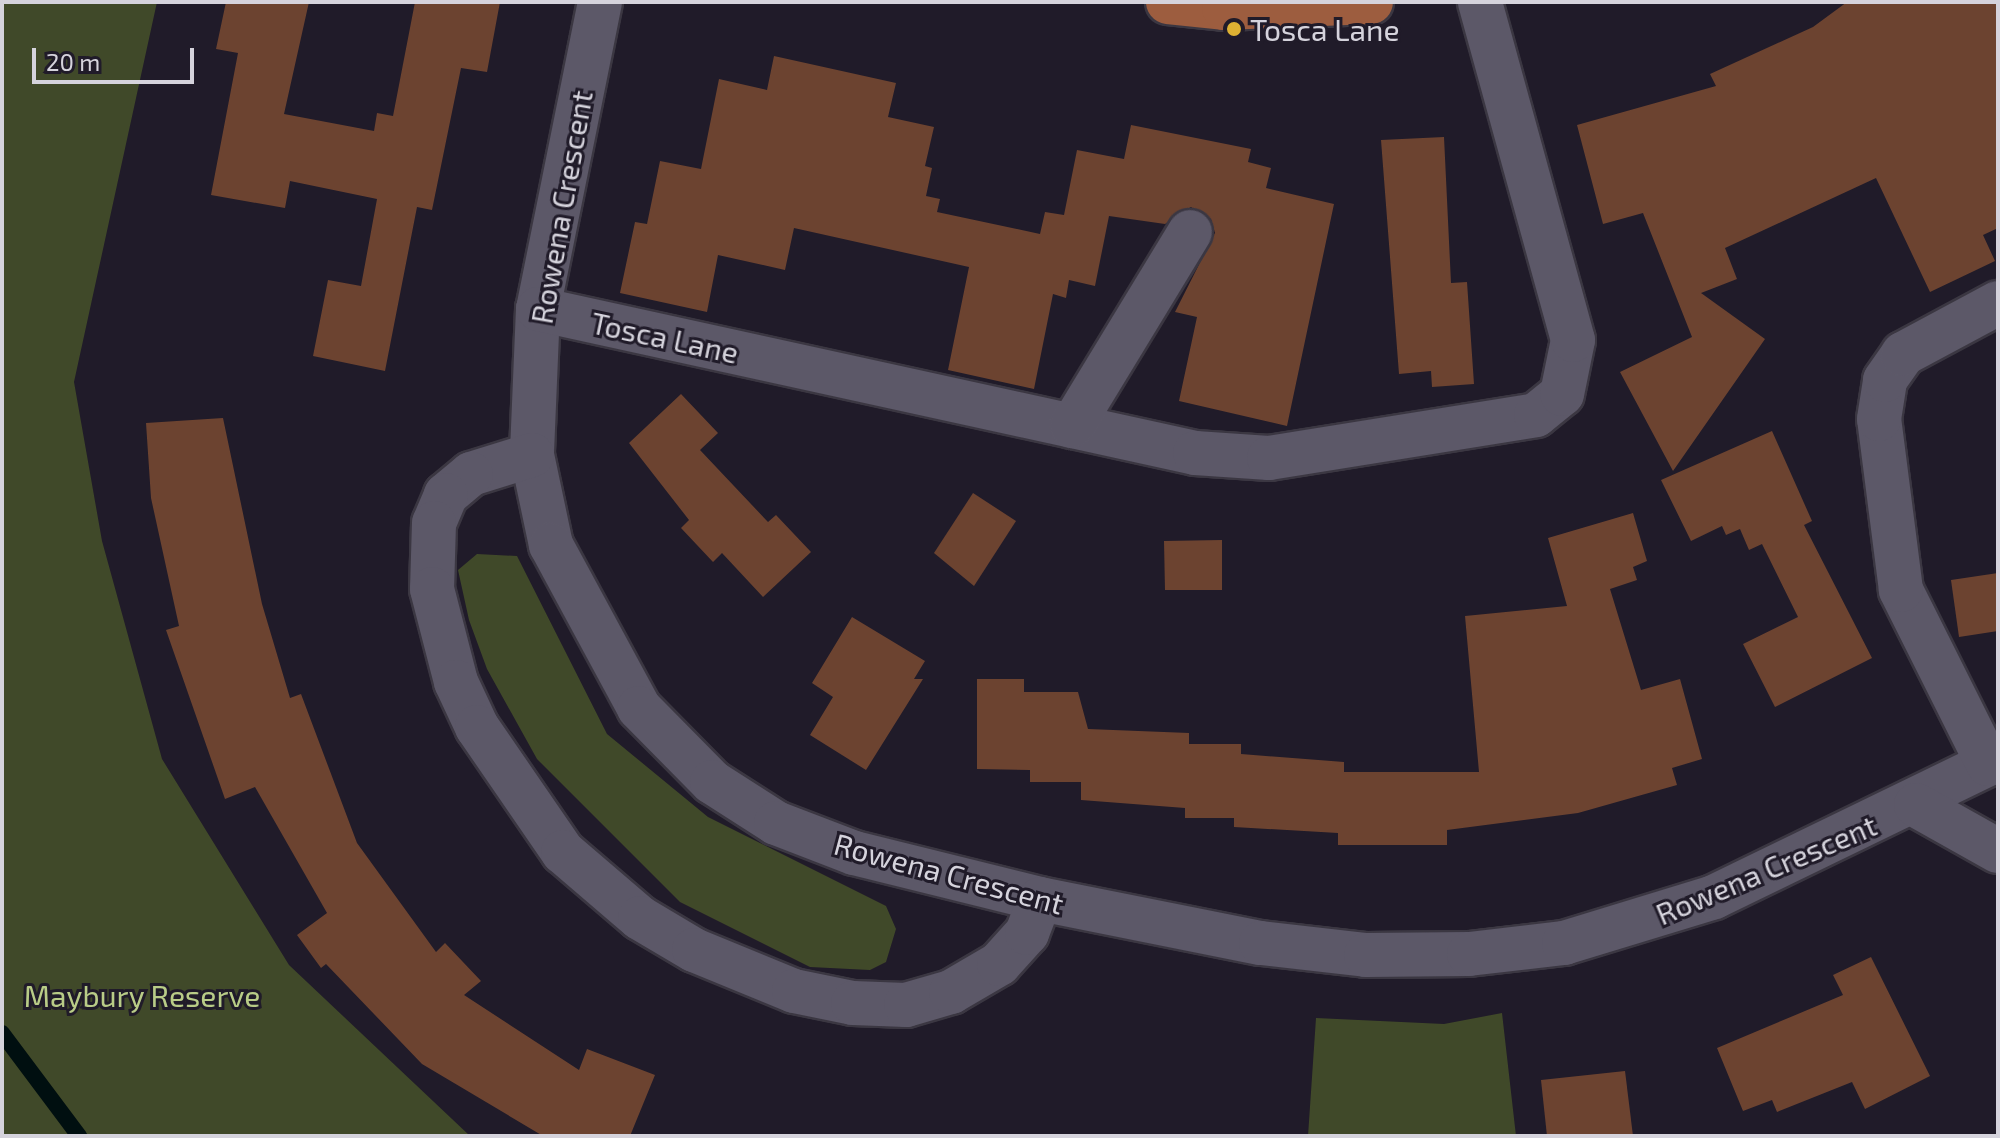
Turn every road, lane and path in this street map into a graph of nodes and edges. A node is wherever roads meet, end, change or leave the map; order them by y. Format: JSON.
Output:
{"nodes":[{"id":1,"x":600,"y":2,"type":"edge"},
{"id":2,"x":1168,"y":2,"type":"edge"},
{"id":3,"x":1371,"y":2,"type":"edge"},
{"id":4,"x":1480,"y":2,"type":"edge"},
{"id":5,"x":1190,"y":232,"type":"dead end"},
{"id":6,"x":1998,"y":303,"type":"edge"},
{"id":7,"x":538,"y":309,"type":"junction"},
{"id":8,"x":1072,"y":426,"type":"junction"},
{"id":9,"x":532,"y":455,"type":"junction"},
{"id":10,"x":1993,"y":762,"type":"edge"},
{"id":11,"x":1916,"y":805,"type":"junction"},
{"id":12,"x":1998,"y":851,"type":"edge"},
{"id":13,"x":1040,"y":899,"type":"junction"}],
"edges":[{"from":1,"to":7,"type":"street","name":"Rowena Crescent"},
{"from":2,"to":3,"type":"main road"},
{"from":4,"to":8,"type":"street","name":"Tosca Lane"},
{"from":5,"to":8,"type":"street"},
{"from":6,"to":10,"type":"street"},
{"from":7,"to":8,"type":"street","name":"Tosca Lane"},
{"from":7,"to":9,"type":"street","name":"Rowena Crescent"},
{"from":9,"to":13,"type":"street","name":"Rowena Crescent"},
{"from":9,"to":13,"type":"street"},
{"from":10,"to":11,"type":"street","name":"Rowena Crescent"},
{"from":11,"to":12,"type":"street"},
{"from":11,"to":13,"type":"street","name":"Rowena Crescent"}]}
